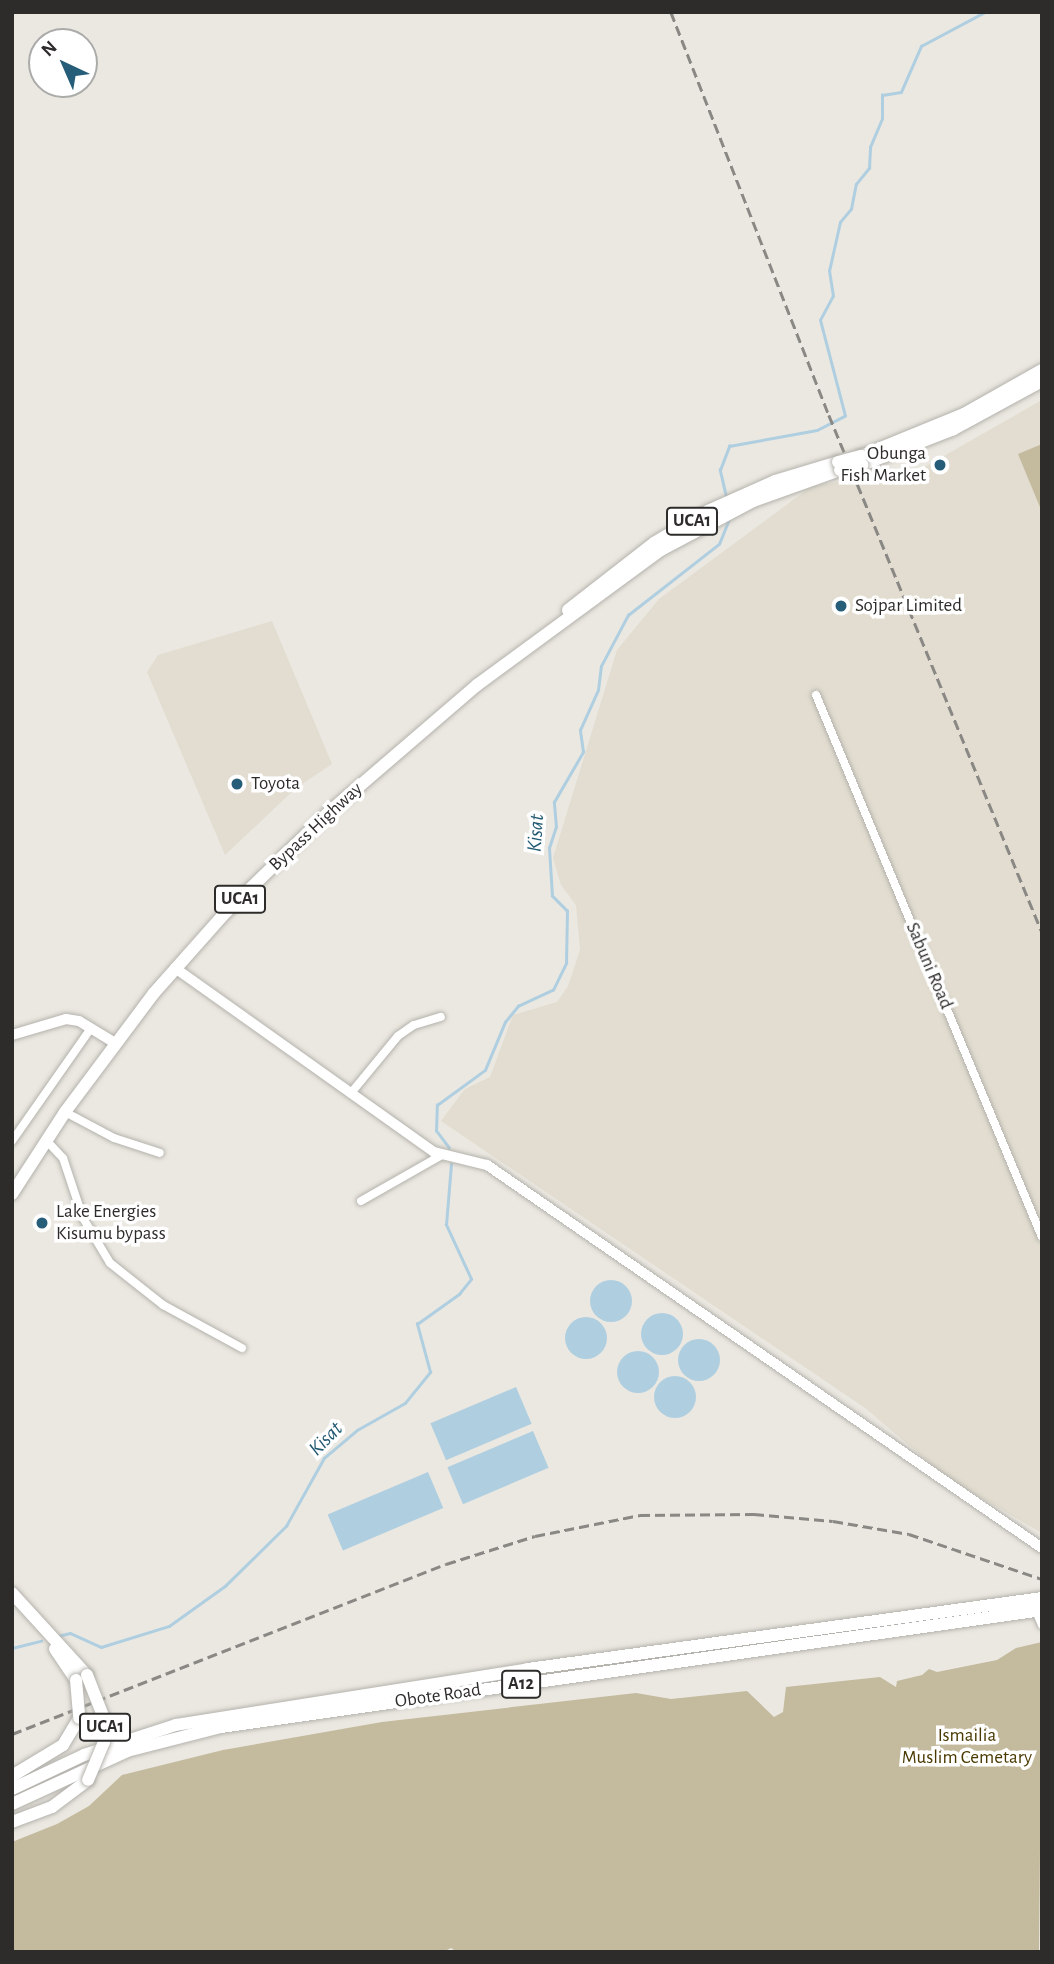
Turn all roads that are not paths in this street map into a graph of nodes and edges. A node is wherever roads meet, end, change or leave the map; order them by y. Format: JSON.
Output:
{"nodes":[{"id":1,"x":1042,"y":370,"type":"edge"},
{"id":2,"x":1042,"y":381,"type":"edge"},
{"id":3,"x":861,"y":461,"type":"junction"},
{"id":4,"x":816,"y":695,"type":"dead end"},
{"id":5,"x":175,"y":968,"type":"junction"},
{"id":6,"x":441,"y":1017,"type":"dead end"},
{"id":7,"x":91,"y":1028,"type":"junction"},
{"id":8,"x":12,"y":1035,"type":"edge"},
{"id":9,"x":115,"y":1043,"type":"junction"},
{"id":10,"x":351,"y":1093,"type":"junction"},
{"id":11,"x":65,"y":1112,"type":"junction"},
{"id":12,"x":46,"y":1140,"type":"junction"},
{"id":13,"x":12,"y":1141,"type":"edge"},
{"id":14,"x":160,"y":1153,"type":"dead end"},
{"id":15,"x":442,"y":1155,"type":"junction"},
{"id":16,"x":12,"y":1194,"type":"edge"},
{"id":17,"x":361,"y":1201,"type":"dead end"},
{"id":18,"x":1042,"y":1237,"type":"edge"},
{"id":19,"x":242,"y":1348,"type":"dead end"},
{"id":20,"x":1042,"y":1548,"type":"edge"},
{"id":21,"x":12,"y":1593,"type":"edge"},
{"id":22,"x":1042,"y":1598,"type":"edge"},
{"id":23,"x":12,"y":1604,"type":"edge"},
{"id":24,"x":1039,"y":1611,"type":"edge"},
{"id":25,"x":1042,"y":1625,"type":"edge"},
{"id":26,"x":12,"y":1776,"type":"edge"},
{"id":27,"x":12,"y":1789,"type":"edge"},
{"id":28,"x":12,"y":1804,"type":"edge"},
{"id":29,"x":12,"y":1822,"type":"edge"}],
"edges":[{"from":1,"to":3,"type":"main road","name":"Bypass Highway","number":"UCA1"},
{"from":2,"to":3,"type":"main road","name":"Bypass Highway","number":"UCA1"},
{"from":3,"to":5,"type":"main road","name":"Bypass Highway","number":"UCA1","bridge":true},
{"from":4,"to":18,"type":"street","name":"Sabuni Road"},
{"from":5,"to":9,"type":"main road","name":"Bypass Highway","number":"UCA1"},
{"from":5,"to":10,"type":"street"},
{"from":6,"to":10,"type":"street"},
{"from":7,"to":8,"type":"street"},
{"from":7,"to":9,"type":"street"},
{"from":7,"to":13,"type":"street"},
{"from":9,"to":11,"type":"main road","name":"Bypass Highway","number":"UCA1"},
{"from":10,"to":15,"type":"street"},
{"from":11,"to":12,"type":"main road","name":"Bypass Highway","number":"UCA1"},
{"from":11,"to":14,"type":"street"},
{"from":12,"to":16,"type":"main road","name":"Bypass Highway","number":"UCA1"},
{"from":12,"to":19,"type":"street"},
{"from":15,"to":17,"type":"street"},
{"from":15,"to":20,"type":"street"},
{"from":21,"to":29,"type":"main road","number":"UCA1","bridge":true},
{"from":22,"to":27,"type":"main road","name":"Obote Road","number":"A12"},
{"from":23,"to":26,"type":"main road","number":"UCA1","bridge":true},
{"from":24,"to":25,"type":"street"},
{"from":24,"to":28,"type":"main road","name":"Obote Road","number":"A12"}]}
